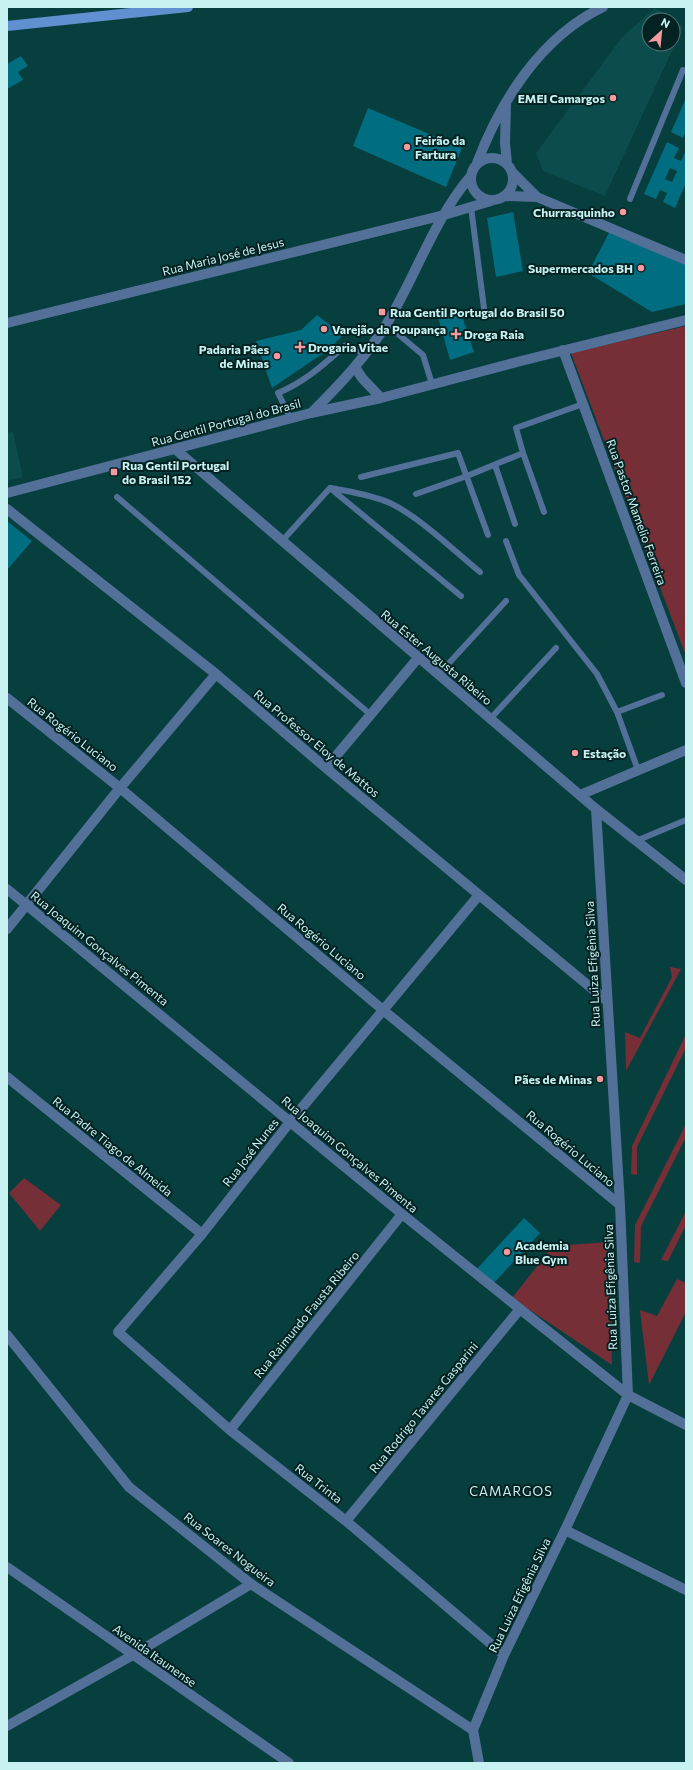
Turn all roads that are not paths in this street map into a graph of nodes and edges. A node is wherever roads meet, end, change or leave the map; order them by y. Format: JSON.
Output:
{"nodes":[{"id":1,"x":188,"y":7,"type":"edge"},
{"id":2,"x":603,"y":7,"type":"edge"},
{"id":3,"x":7,"y":26,"type":"edge"},
{"id":4,"x":686,"y":71,"type":"edge"},
{"id":5,"x":506,"y":101,"type":"junction"},
{"id":6,"x":477,"y":163,"type":"junction"},
{"id":7,"x":510,"y":168,"type":"junction"},
{"id":8,"x":470,"y":177,"type":"junction"},
{"id":9,"x":505,"y":196,"type":"junction"},
{"id":10,"x":537,"y":197,"type":"junction"},
{"id":11,"x":630,"y":199,"type":"dead end"},
{"id":12,"x":491,"y":201,"type":"junction"},
{"id":13,"x":471,"y":207,"type":"junction"},
{"id":14,"x":444,"y":215,"type":"junction"},
{"id":15,"x":686,"y":260,"type":"edge"},
{"id":16,"x":485,"y":316,"type":"dead end"},
{"id":17,"x":686,"y":320,"type":"edge"},
{"id":18,"x":7,"y":323,"type":"edge"},
{"id":19,"x":386,"y":324,"type":"junction"},
{"id":20,"x":563,"y":350,"type":"junction"},
{"id":21,"x":365,"y":354,"type":"junction"},
{"id":22,"x":355,"y":367,"type":"junction"},
{"id":23,"x":432,"y":384,"type":"junction"},
{"id":24,"x":381,"y":398,"type":"junction"},
{"id":25,"x":583,"y":404,"type":"junction"},
{"id":26,"x":311,"y":413,"type":"junction"},
{"id":27,"x":291,"y":419,"type":"junction"},
{"id":28,"x":175,"y":449,"type":"junction"},
{"id":29,"x":524,"y":453,"type":"junction"},
{"id":30,"x":494,"y":465,"type":"junction"},
{"id":31,"x":467,"y":476,"type":"junction"},
{"id":32,"x":361,"y":477,"type":"dead end"},
{"id":33,"x":330,"y":488,"type":"junction"},
{"id":34,"x":7,"y":493,"type":"edge"},
{"id":35,"x":416,"y":494,"type":"dead end"},
{"id":36,"x":116,"y":497,"type":"dead end"},
{"id":37,"x":7,"y":509,"type":"edge"},
{"id":38,"x":544,"y":512,"type":"dead end"},
{"id":39,"x":515,"y":524,"type":"dead end"},
{"id":40,"x":488,"y":535,"type":"dead end"},
{"id":41,"x":282,"y":541,"type":"junction"},
{"id":42,"x":506,"y":541,"type":"dead end"},
{"id":43,"x":480,"y":572,"type":"dead end"},
{"id":44,"x":461,"y":596,"type":"dead end"},
{"id":45,"x":506,"y":601,"type":"dead end"},
{"id":46,"x":556,"y":648,"type":"dead end"},
{"id":47,"x":418,"y":658,"type":"junction"},
{"id":48,"x":216,"y":674,"type":"junction"},
{"id":49,"x":438,"y":675,"type":"junction"},
{"id":50,"x":686,"y":683,"type":"edge"},
{"id":51,"x":662,"y":695,"type":"dead end"},
{"id":52,"x":7,"y":698,"type":"edge"},
{"id":53,"x":617,"y":712,"type":"junction"},
{"id":54,"x":371,"y":715,"type":"junction"},
{"id":55,"x":490,"y":718,"type":"junction"},
{"id":56,"x":686,"y":750,"type":"edge"},
{"id":57,"x":326,"y":768,"type":"junction"},
{"id":58,"x":638,"y":770,"type":"junction"},
{"id":59,"x":120,"y":788,"type":"junction"},
{"id":60,"x":580,"y":795,"type":"junction"},
{"id":61,"x":596,"y":809,"type":"junction"},
{"id":62,"x":686,"y":820,"type":"edge"},
{"id":63,"x":636,"y":841,"type":"junction"},
{"id":64,"x":686,"y":880,"type":"edge"},
{"id":65,"x":7,"y":889,"type":"edge"},
{"id":66,"x":479,"y":895,"type":"junction"},
{"id":67,"x":27,"y":905,"type":"junction"},
{"id":68,"x":7,"y":929,"type":"edge"},
{"id":69,"x":607,"y":1001,"type":"junction"},
{"id":70,"x":383,"y":1010,"type":"junction"},
{"id":71,"x":7,"y":1077,"type":"edge"},
{"id":72,"x":290,"y":1122,"type":"junction"},
{"id":73,"x":620,"y":1205,"type":"junction"},
{"id":74,"x":402,"y":1214,"type":"junction"},
{"id":75,"x":202,"y":1234,"type":"junction"},
{"id":76,"x":520,"y":1309,"type":"junction"},
{"id":77,"x":118,"y":1332,"type":"joint"},
{"id":78,"x":7,"y":1335,"type":"edge"},
{"id":79,"x":628,"y":1394,"type":"junction"},
{"id":80,"x":686,"y":1425,"type":"edge"},
{"id":81,"x":230,"y":1430,"type":"junction"},
{"id":82,"x":346,"y":1521,"type":"junction"},
{"id":83,"x":565,"y":1530,"type":"junction"},
{"id":84,"x":7,"y":1567,"type":"edge"},
{"id":85,"x":251,"y":1584,"type":"junction"},
{"id":86,"x":686,"y":1590,"type":"edge"},
{"id":87,"x":134,"y":1655,"type":"junction"},
{"id":88,"x":504,"y":1655,"type":"junction"},
{"id":89,"x":7,"y":1726,"type":"edge"},
{"id":90,"x":473,"y":1730,"type":"junction"},
{"id":91,"x":289,"y":1763,"type":"edge"},
{"id":92,"x":479,"y":1763,"type":"edge"}],
"edges":[{"from":1,"to":3,"type":"main road"},
{"from":2,"to":5,"type":"street"},
{"from":4,"to":11,"type":"lane"},
{"from":5,"to":6,"type":"street"},
{"from":5,"to":7,"type":"street"},
{"from":6,"to":7,"type":"street"},
{"from":6,"to":8,"type":"street"},
{"from":7,"to":9,"type":"street"},
{"from":7,"to":10,"type":"street"},
{"from":8,"to":12,"type":"street"},
{"from":8,"to":14,"type":"street","name":"Rua Gentil Portugal do Brasil"},
{"from":9,"to":10,"type":"street"},
{"from":9,"to":12,"type":"street"},
{"from":10,"to":15,"type":"street"},
{"from":12,"to":13,"type":"street"},
{"from":13,"to":14,"type":"street"},
{"from":13,"to":16,"type":"lane"},
{"from":14,"to":18,"type":"street","name":"Rua Maria José de Jesus"},
{"from":14,"to":19,"type":"street","name":"Rua Gentil Portugal do Brasil"},
{"from":17,"to":20,"type":"street"},
{"from":19,"to":21,"type":"street","name":"Rua Gentil Portugal do Brasil"},
{"from":19,"to":23,"type":"lane"},
{"from":20,"to":23,"type":"street"},
{"from":20,"to":25,"type":"street","name":"Rua Pastor Mamelio Ferreira"},
{"from":21,"to":22,"type":"street","name":"Rua Gentil Portugal do Brasil"},
{"from":21,"to":27,"type":"lane"},
{"from":22,"to":24,"type":"street"},
{"from":22,"to":26,"type":"street","name":"Rua Gentil Portugal do Brasil"},
{"from":23,"to":24,"type":"street"},
{"from":24,"to":26,"type":"street"},
{"from":25,"to":29,"type":"lane"},
{"from":25,"to":50,"type":"street","name":"Rua Pastor Mamelio Ferreira"},
{"from":26,"to":27,"type":"street","name":"Rua Gentil Portugal do Brasil"},
{"from":27,"to":28,"type":"street","name":"Rua Gentil Portugal do Brasil"},
{"from":28,"to":34,"type":"street","name":"Rua Gentil Portugal do Brasil"},
{"from":28,"to":41,"type":"street","name":"Rua Ester Augusta Ribeiro"},
{"from":29,"to":30,"type":"lane"},
{"from":29,"to":38,"type":"lane"},
{"from":30,"to":31,"type":"lane"},
{"from":30,"to":39,"type":"lane"},
{"from":31,"to":32,"type":"lane"},
{"from":31,"to":35,"type":"lane"},
{"from":31,"to":40,"type":"lane"},
{"from":33,"to":41,"type":"lane"},
{"from":33,"to":43,"type":"lane"},
{"from":33,"to":44,"type":"lane"},
{"from":36,"to":54,"type":"lane"},
{"from":37,"to":48,"type":"street","name":"Rua Professor Eloy de Mattos"},
{"from":41,"to":47,"type":"street","name":"Rua Ester Augusta Ribeiro"},
{"from":42,"to":53,"type":"lane"},
{"from":45,"to":49,"type":"lane"},
{"from":46,"to":55,"type":"lane"},
{"from":47,"to":49,"type":"street","name":"Rua Ester Augusta Ribeiro"},
{"from":47,"to":54,"type":"street"},
{"from":48,"to":57,"type":"street","name":"Rua Professor Eloy de Mattos"},
{"from":48,"to":59,"type":"street"},
{"from":49,"to":55,"type":"street","name":"Rua Ester Augusta Ribeiro"},
{"from":51,"to":53,"type":"lane"},
{"from":52,"to":59,"type":"street","name":"Rua Rogério Luciano"},
{"from":53,"to":58,"type":"lane"},
{"from":54,"to":57,"type":"street"},
{"from":55,"to":60,"type":"street","name":"Rua Ester Augusta Ribeiro"},
{"from":56,"to":58,"type":"street"},
{"from":57,"to":66,"type":"street","name":"Rua Professor Eloy de Mattos"},
{"from":58,"to":60,"type":"street"},
{"from":59,"to":67,"type":"street"},
{"from":59,"to":70,"type":"street","name":"Rua Rogério Luciano"},
{"from":60,"to":61,"type":"street","name":"Rua Ester Augusta Ribeiro"},
{"from":61,"to":63,"type":"street","name":"Rua Ester Augusta Ribeiro"},
{"from":61,"to":69,"type":"street","name":"Rua Luiza Efigênia Silva"},
{"from":62,"to":63,"type":"lane"},
{"from":63,"to":64,"type":"street","name":"Rua Ester Augusta Ribeiro"},
{"from":65,"to":67,"type":"street","name":"Rua Joaquim Gonçalves Pimenta"},
{"from":66,"to":69,"type":"street","name":"Rua Professor Eloy de Mattos"},
{"from":66,"to":70,"type":"street","name":"Rua José Nunes"},
{"from":67,"to":68,"type":"street"},
{"from":67,"to":72,"type":"street","name":"Rua Joaquim Gonçalves Pimenta"},
{"from":69,"to":73,"type":"street","name":"Rua Luiza Efigênia Silva"},
{"from":70,"to":72,"type":"street","name":"Rua José Nunes"},
{"from":70,"to":73,"type":"street","name":"Rua Rogério Luciano"},
{"from":71,"to":75,"type":"street","name":"Rua Padre Tiago de Almeida"},
{"from":72,"to":74,"type":"street","name":"Rua Joaquim Gonçalves Pimenta"},
{"from":72,"to":75,"type":"street","name":"Rua José Nunes"},
{"from":73,"to":79,"type":"street","name":"Rua Luiza Efigênia Silva"},
{"from":74,"to":76,"type":"street","name":"Rua Joaquim Gonçalves Pimenta"},
{"from":74,"to":81,"type":"street","name":"Rua Raimundo Fausta Ribeiro"},
{"from":75,"to":77,"type":"street","name":"Rua José Nunes"},
{"from":76,"to":79,"type":"street","name":"Rua Joaquim Gonçalves Pimenta"},
{"from":76,"to":82,"type":"street","name":"Rua Rodrigo Tavares Gasparini"},
{"from":77,"to":81,"type":"street","name":"Rua Trinta"},
{"from":78,"to":85,"type":"street","name":"Rua Soares Nogueira"},
{"from":79,"to":80,"type":"street","name":"Rua Joaquim Gonçalves Pimenta"},
{"from":79,"to":83,"type":"street","name":"Rua Luiza Efigênia Silva"},
{"from":81,"to":82,"type":"street","name":"Rua Trinta"},
{"from":82,"to":88,"type":"street","name":"Rua Trinta"},
{"from":83,"to":86,"type":"street"},
{"from":83,"to":88,"type":"street","name":"Rua Luiza Efigênia Silva"},
{"from":84,"to":87,"type":"street","name":"Avenida Itaunense"},
{"from":85,"to":87,"type":"street"},
{"from":85,"to":90,"type":"street","name":"Rua Soares Nogueira"},
{"from":87,"to":89,"type":"street"},
{"from":87,"to":91,"type":"street","name":"Avenida Itaunense"},
{"from":88,"to":90,"type":"street","name":"Rua Luiza Efigênia Silva"},
{"from":90,"to":92,"type":"street"}]}
